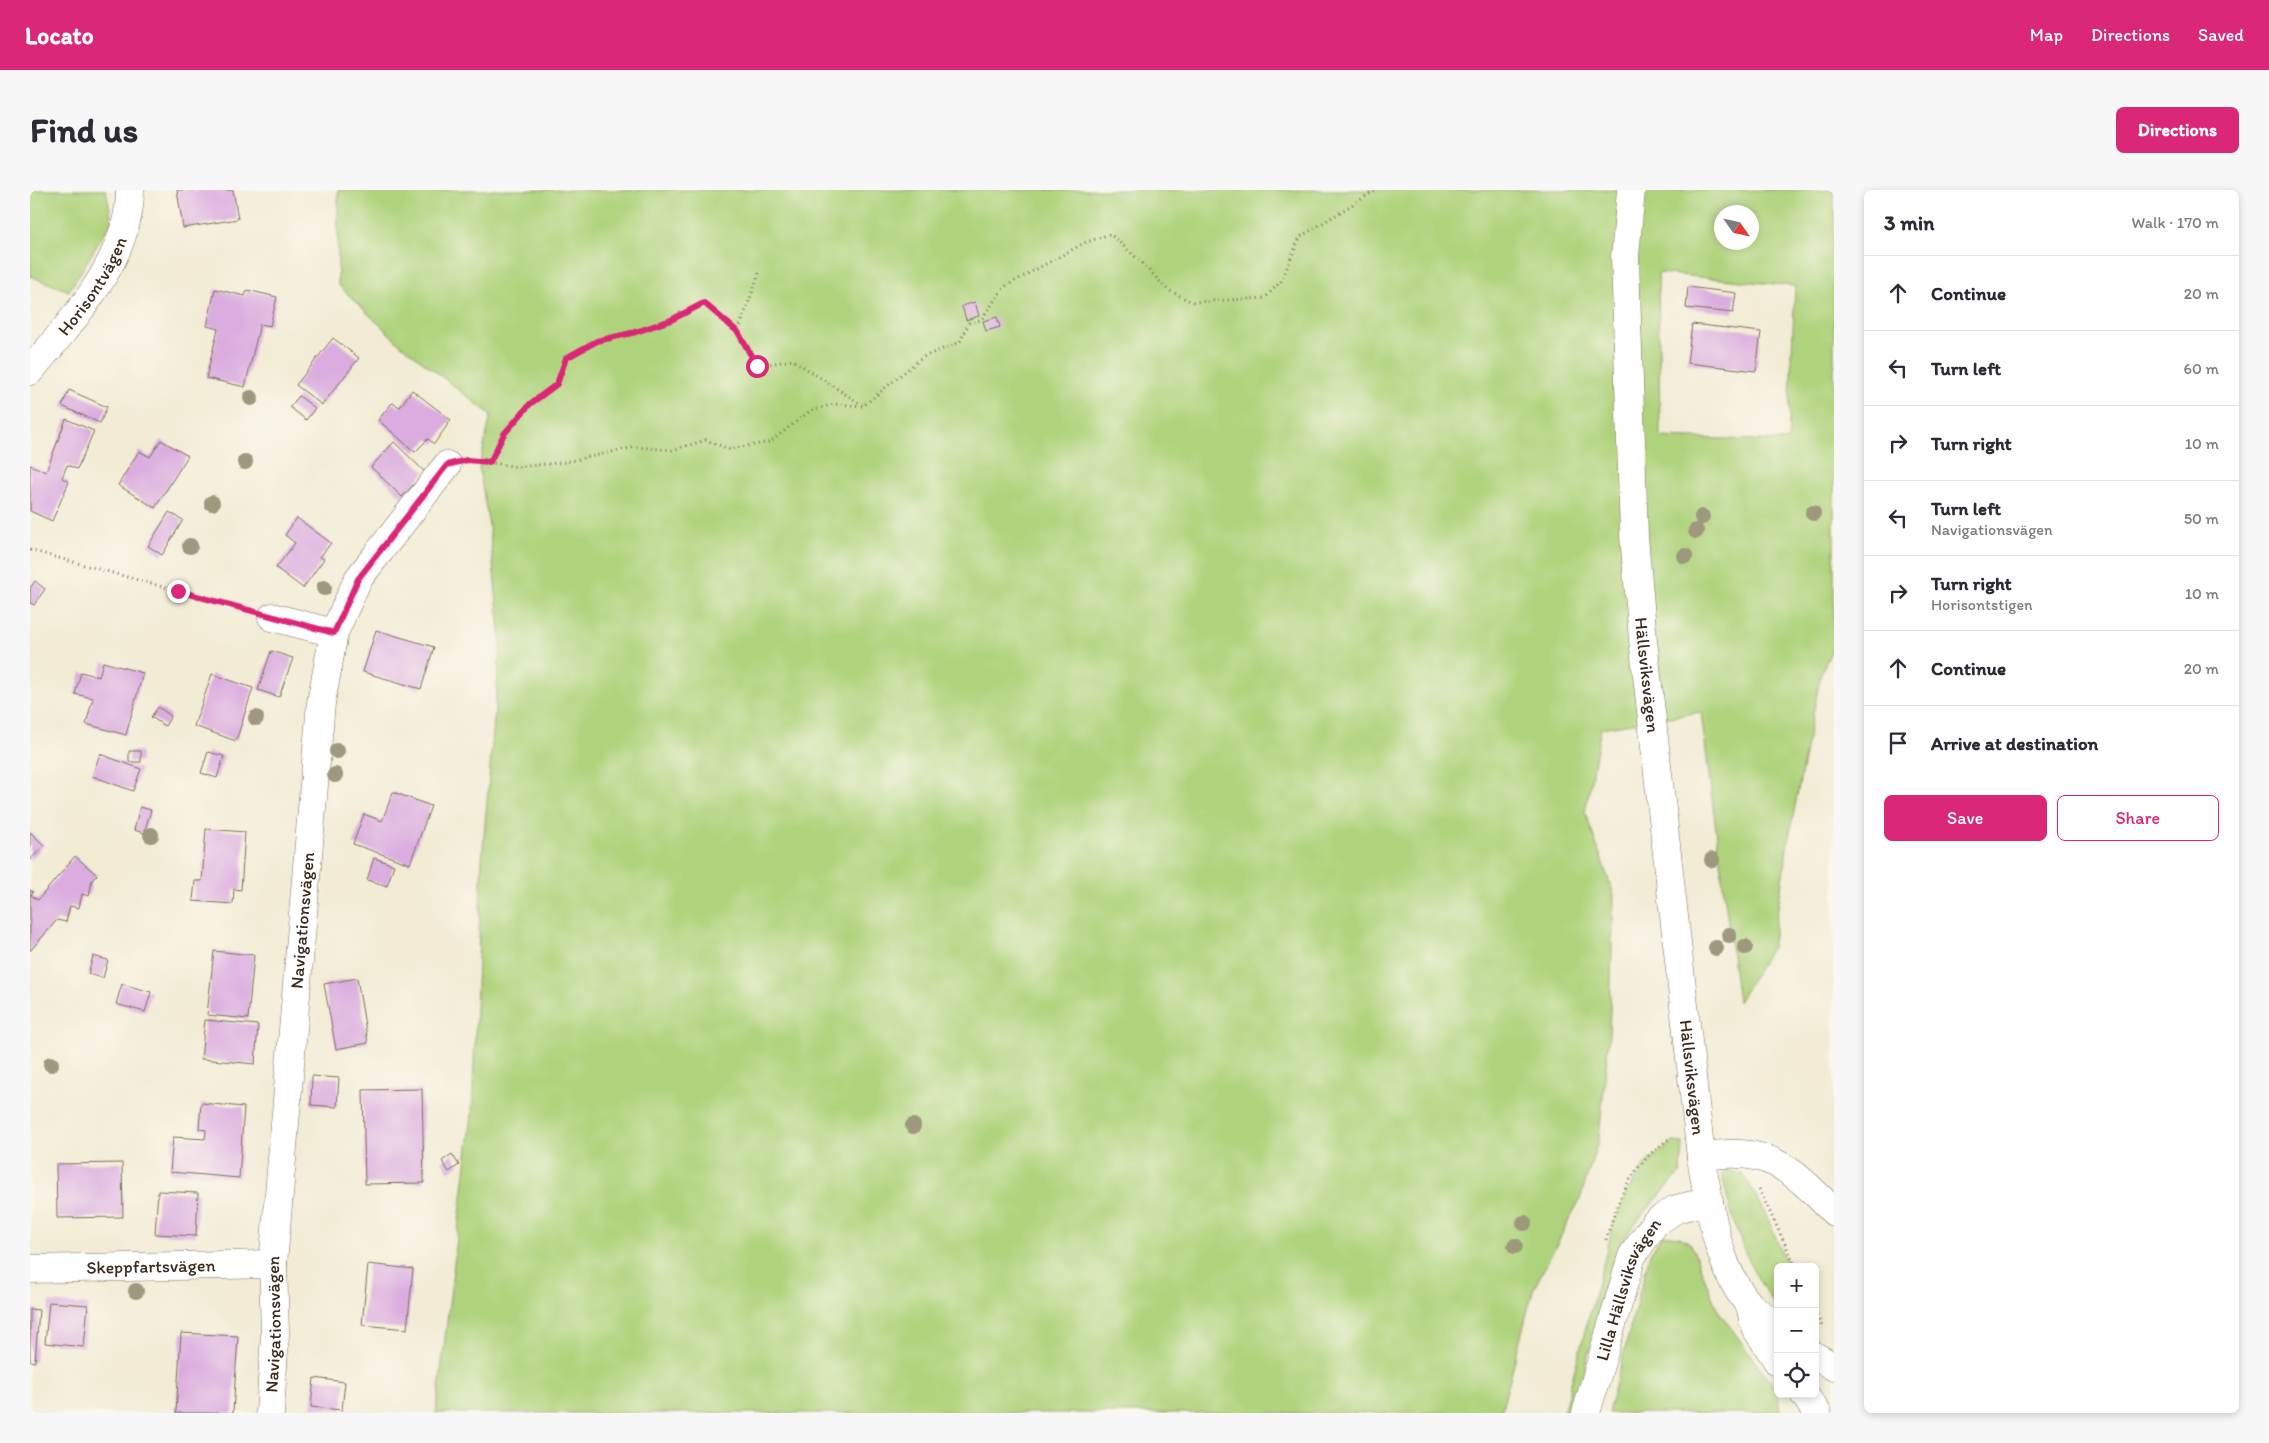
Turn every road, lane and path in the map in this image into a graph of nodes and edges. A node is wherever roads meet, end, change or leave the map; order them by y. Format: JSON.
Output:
{"nodes":[{"id":1,"x":130,"y":190,"type":"edge"},
{"id":2,"x":1376,"y":190,"type":"edge"},
{"id":3,"x":1632,"y":190,"type":"edge"},
{"id":4,"x":759,"y":272,"type":"dead end"},
{"id":5,"x":738,"y":332,"type":"junction"},
{"id":6,"x":30,"y":371,"type":"edge"},
{"id":7,"x":863,"y":406,"type":"junction"},
{"id":8,"x":490,"y":462,"type":"junction"},
{"id":9,"x":447,"y":465,"type":"joint"},
{"id":10,"x":30,"y":550,"type":"edge"},
{"id":11,"x":272,"y":617,"type":"joint"},
{"id":12,"x":334,"y":633,"type":"junction"},
{"id":13,"x":1740,"y":1154,"type":"junction"},
{"id":14,"x":1701,"y":1158,"type":"junction"},
{"id":15,"x":1709,"y":1201,"type":"junction"},
{"id":16,"x":1834,"y":1212,"type":"edge"},
{"id":17,"x":1794,"y":1263,"type":"edge"},
{"id":18,"x":273,"y":1264,"type":"junction"},
{"id":19,"x":30,"y":1269,"type":"edge"},
{"id":20,"x":1750,"y":1305,"type":"junction"},
{"id":21,"x":1774,"y":1323,"type":"edge"},
{"id":22,"x":1774,"y":1356,"type":"edge"},
{"id":23,"x":1819,"y":1358,"type":"edge"},
{"id":24,"x":1834,"y":1367,"type":"edge"},
{"id":25,"x":1807,"y":1398,"type":"edge"},
{"id":26,"x":270,"y":1413,"type":"edge"},
{"id":27,"x":1586,"y":1413,"type":"edge"},
{"id":28,"x":1817,"y":1413,"type":"edge"}],
"edges":[{"from":1,"to":6,"type":"street","name":"Horisontvägen"},
{"from":2,"to":7,"type":"path"},
{"from":3,"to":14,"type":"street","name":"Hällsviksvägen"},
{"from":4,"to":5,"type":"path"},
{"from":5,"to":7,"type":"path"},
{"from":5,"to":8,"type":"path"},
{"from":7,"to":8,"type":"path"},
{"from":8,"to":9,"type":"path"},
{"from":9,"to":12,"type":"street","name":"Navigationsvägen"},
{"from":10,"to":11,"type":"path"},
{"from":11,"to":12,"type":"street"},
{"from":12,"to":18,"type":"street","name":"Navigationsvägen"},
{"from":13,"to":14,"type":"street","name":"Hällsviksvägen"},
{"from":13,"to":16,"type":"street","name":"Hällsviksvägen"},
{"from":13,"to":17,"type":"path"},
{"from":14,"to":15,"type":"street","name":"Hällsviksvägen"},
{"from":15,"to":20,"type":"street","name":"Hällsviksvägen"},
{"from":15,"to":27,"type":"street","name":"Lilla Hällsviksvägen"},
{"from":18,"to":19,"type":"street","name":"Skeppfartsvägen"},
{"from":18,"to":26,"type":"street","name":"Navigationsvägen"},
{"from":20,"to":21,"type":"street","name":"Hällsviksvägen"},
{"from":20,"to":22,"type":"street","name":"Hällsviksvägen"},
{"from":23,"to":24,"type":"street"},
{"from":25,"to":28,"type":"street"}]}
